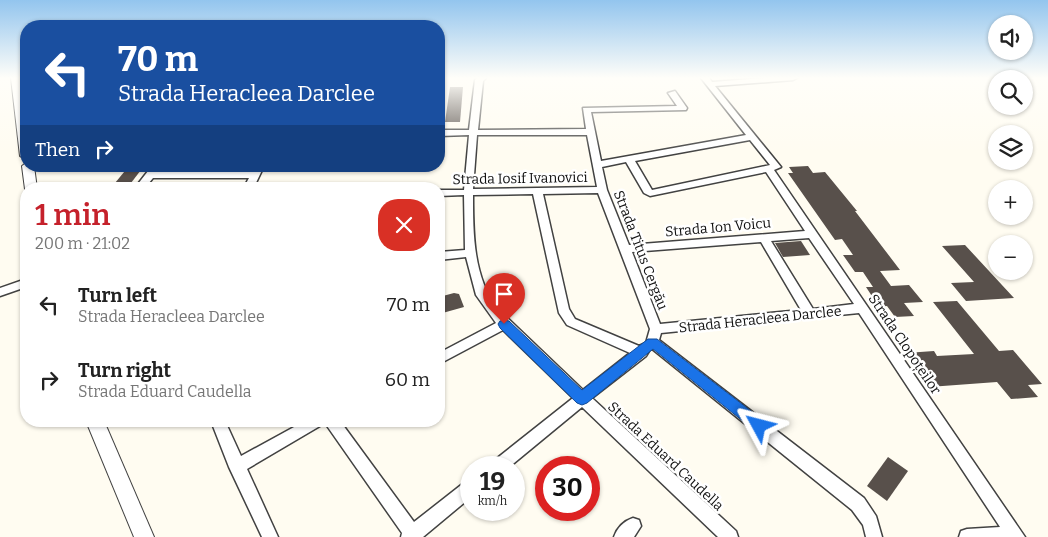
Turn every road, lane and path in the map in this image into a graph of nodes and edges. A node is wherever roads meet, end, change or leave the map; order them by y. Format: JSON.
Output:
{"nodes":[{"id":1,"x":477,"y":103,"type":"edge"},
{"id":2,"x":679,"y":103,"type":"edge"},
{"id":3,"x":725,"y":103,"type":"edge"},
{"id":4,"x":590,"y":132,"type":"junction"},
{"id":5,"x":445,"y":133,"type":"edge"},
{"id":6,"x":474,"y":133,"type":"junction"},
{"id":7,"x":752,"y":137,"type":"junction"},
{"id":8,"x":629,"y":159,"type":"junction"},
{"id":9,"x":596,"y":165,"type":"junction"},
{"id":10,"x":772,"y":168,"type":"junction"},
{"id":11,"x":152,"y":172,"type":"edge"},
{"id":12,"x":230,"y":172,"type":"edge"},
{"id":13,"x":150,"y":175,"type":"junction"},
{"id":14,"x":144,"y":182,"type":"edge"},
{"id":15,"x":602,"y":190,"type":"junction"},
{"id":16,"x":537,"y":191,"type":"junction"},
{"id":17,"x":445,"y":193,"type":"edge"},
{"id":18,"x":469,"y":193,"type":"junction"},
{"id":19,"x":813,"y":234,"type":"junction"},
{"id":20,"x":764,"y":238,"type":"junction"},
{"id":21,"x":625,"y":249,"type":"junction"},
{"id":22,"x":470,"y":253,"type":"junction"},
{"id":23,"x":445,"y":255,"type":"edge"},
{"id":24,"x":20,"y":285,"type":"edge"},
{"id":25,"x":0,"y":292,"type":"edge"},
{"id":26,"x":863,"y":308,"type":"junction"},
{"id":27,"x":810,"y":314,"type":"junction"},
{"id":28,"x":504,"y":324,"type":"junction"},
{"id":29,"x":654,"y":336,"type":"junction"},
{"id":30,"x":641,"y":352,"type":"junction"},
{"id":31,"x":445,"y":356,"type":"edge"},
{"id":32,"x":582,"y":399,"type":"junction"},
{"id":33,"x":98,"y":427,"type":"edge"},
{"id":34,"x":221,"y":427,"type":"edge"},
{"id":35,"x":308,"y":427,"type":"edge"},
{"id":36,"x":335,"y":427,"type":"edge"},
{"id":37,"x":511,"y":456,"type":"edge"},
{"id":38,"x":237,"y":466,"type":"junction"},
{"id":39,"x":460,"y":496,"type":"edge"},
{"id":40,"x":1016,"y":535,"type":"edge"},
{"id":41,"x":412,"y":536,"type":"edge"},
{"id":42,"x":144,"y":537,"type":"edge"},
{"id":43,"x":270,"y":537,"type":"edge"},
{"id":44,"x":730,"y":537,"type":"edge"},
{"id":45,"x":874,"y":537,"type":"edge"},
{"id":46,"x":967,"y":537,"type":"edge"}],
"edges":[{"from":1,"to":6,"type":"street","name":"Strada Eduard Caudella"},
{"from":2,"to":4,"type":"street","name":"Strada Titus Cergău"},
{"from":3,"to":7,"type":"street","name":"Strada Clopoțeilor"},
{"from":4,"to":6,"type":"street"},
{"from":4,"to":9,"type":"street","name":"Strada Titus Cergău"},
{"from":5,"to":6,"type":"street"},
{"from":6,"to":18,"type":"street","name":"Strada Eduard Caudella"},
{"from":7,"to":8,"type":"street"},
{"from":7,"to":10,"type":"street","name":"Strada Clopoțeilor"},
{"from":8,"to":9,"type":"street"},
{"from":8,"to":10,"type":"street"},
{"from":9,"to":15,"type":"street","name":"Strada Titus Cergău"},
{"from":10,"to":19,"type":"street","name":"Strada Clopoțeilor"},
{"from":11,"to":13,"type":"street"},
{"from":12,"to":13,"type":"street"},
{"from":13,"to":14,"type":"street"},
{"from":15,"to":16,"type":"street","name":"Strada Iosif Ivanovici"},
{"from":15,"to":21,"type":"street","name":"Strada Titus Cergău"},
{"from":16,"to":18,"type":"street","name":"Strada Iosif Ivanovici"},
{"from":16,"to":30,"type":"street"},
{"from":17,"to":18,"type":"street","name":"Strada Iosif Ivanovici"},
{"from":18,"to":22,"type":"street","name":"Strada Eduard Caudella"},
{"from":19,"to":20,"type":"street","name":"Strada Ion Voicu"},
{"from":19,"to":26,"type":"street","name":"Strada Clopoțeilor"},
{"from":20,"to":21,"type":"street","name":"Strada Ion Voicu"},
{"from":20,"to":27,"type":"street"},
{"from":21,"to":29,"type":"street","name":"Strada Titus Cergău"},
{"from":22,"to":23,"type":"street"},
{"from":22,"to":28,"type":"street","name":"Strada Eduard Caudella"},
{"from":24,"to":25,"type":"street"},
{"from":26,"to":27,"type":"street","name":"Strada Heracleea Darclee"},
{"from":26,"to":40,"type":"street","name":"Strada Clopoțeilor"},
{"from":27,"to":29,"type":"street","name":"Strada Heracleea Darclee"},
{"from":28,"to":31,"type":"street"},
{"from":28,"to":32,"type":"street","name":"Strada Eduard Caudella"},
{"from":29,"to":30,"type":"street"},
{"from":29,"to":45,"type":"street"},
{"from":30,"to":32,"type":"street"},
{"from":32,"to":37,"type":"street"},
{"from":32,"to":44,"type":"street","name":"Strada Eduard Caudella"},
{"from":33,"to":42,"type":"street"},
{"from":34,"to":38,"type":"street"},
{"from":35,"to":38,"type":"street"},
{"from":36,"to":41,"type":"street"},
{"from":38,"to":43,"type":"street"},
{"from":39,"to":41,"type":"street"},
{"from":40,"to":46,"type":"street"}]}
